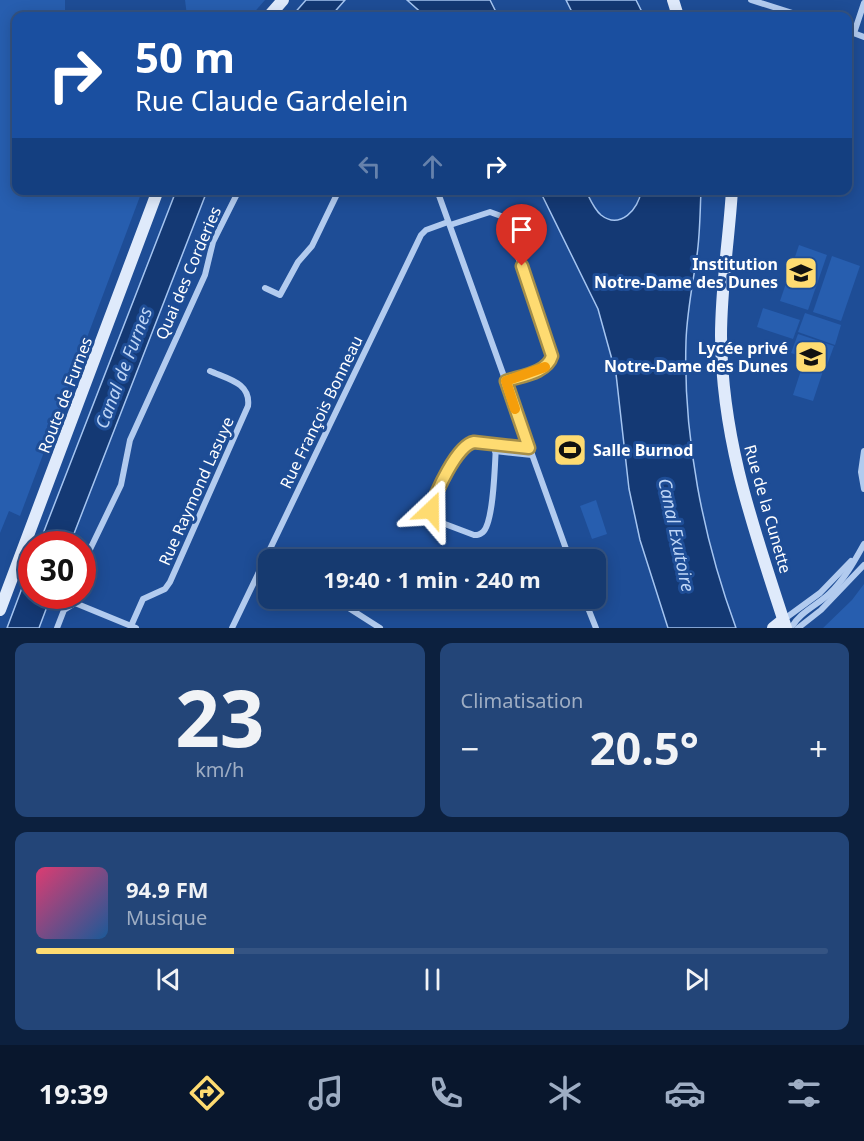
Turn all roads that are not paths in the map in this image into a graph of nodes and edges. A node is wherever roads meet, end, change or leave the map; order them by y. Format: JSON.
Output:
{"nodes":[{"id":1,"x":275,"y":0,"type":"edge"},
{"id":2,"x":283,"y":0,"type":"edge"},
{"id":3,"x":752,"y":0,"type":"edge"},
{"id":4,"x":766,"y":2,"type":"edge"},
{"id":5,"x":864,"y":3,"type":"edge"},
{"id":6,"x":264,"y":12,"type":"edge"},
{"id":7,"x":272,"y":12,"type":"edge"},
{"id":8,"x":792,"y":12,"type":"edge"},
{"id":9,"x":852,"y":28,"type":"edge"},
{"id":10,"x":149,"y":195,"type":"edge"},
{"id":11,"x":156,"y":195,"type":"edge"},
{"id":12,"x":237,"y":195,"type":"edge"},
{"id":13,"x":337,"y":195,"type":"edge"},
{"id":14,"x":439,"y":195,"type":"edge"},
{"id":15,"x":732,"y":195,"type":"edge"},
{"id":16,"x":449,"y":224,"type":"junction"},
{"id":17,"x":265,"y":288,"type":"dead end"},
{"id":18,"x":210,"y":371,"type":"dead end"},
{"id":19,"x":506,"y":381,"type":"junction"},
{"id":20,"x":495,"y":448,"type":"junction"},
{"id":21,"x":864,"y":451,"type":"edge"},
{"id":22,"x":530,"y":452,"type":"junction"},
{"id":23,"x":864,"y":489,"type":"edge"},
{"id":24,"x":96,"y":536,"type":"edge"},
{"id":25,"x":864,"y":544,"type":"edge"},
{"id":26,"x":273,"y":549,"type":"edge"},
{"id":27,"x":566,"y":549,"type":"edge"},
{"id":28,"x":864,"y":565,"type":"edge"},
{"id":29,"x":258,"y":579,"type":"edge"},
{"id":30,"x":4,"y":589,"type":"edge"},
{"id":31,"x":66,"y":609,"type":"edge"},
{"id":32,"x":90,"y":609,"type":"edge"},
{"id":33,"x":350,"y":609,"type":"edge"},
{"id":34,"x":588,"y":609,"type":"edge"},
{"id":35,"x":0,"y":610,"type":"edge"},
{"id":36,"x":787,"y":625,"type":"edge"},
{"id":37,"x":134,"y":627,"type":"edge"},
{"id":38,"x":57,"y":628,"type":"edge"},
{"id":39,"x":232,"y":628,"type":"edge"},
{"id":40,"x":380,"y":628,"type":"edge"},
{"id":41,"x":596,"y":628,"type":"edge"},
{"id":42,"x":772,"y":628,"type":"edge"},
{"id":43,"x":798,"y":628,"type":"edge"}],
"edges":[{"from":1,"to":6,"type":"main road"},
{"from":2,"to":7,"type":"main road"},
{"from":3,"to":4,"type":"street"},
{"from":4,"to":8,"type":"street"},
{"from":5,"to":9,"type":"street"},
{"from":10,"to":30,"type":"main road","name":"Route de Furnes"},
{"from":11,"to":30,"type":"main road","name":"Route de Furnes"},
{"from":12,"to":24,"type":"street","name":"Quai des Corderies"},
{"from":13,"to":17,"type":"street"},
{"from":14,"to":16,"type":"street"},
{"from":15,"to":36,"type":"main road","name":"Rue de la Cunette"},
{"from":16,"to":19,"type":"street"},
{"from":16,"to":19,"type":"street","name":"Rue François Bonneau"},
{"from":16,"to":26,"type":"street","name":"Rue François Bonneau"},
{"from":18,"to":37,"type":"street","name":"Rue Raymond Lasuye"},
{"from":19,"to":22,"type":"street"},
{"from":20,"to":20,"type":"street"},
{"from":20,"to":22,"type":"street"},
{"from":21,"to":23,"type":"street"},
{"from":22,"to":27,"type":"street"},
{"from":25,"to":36,"type":"street"},
{"from":25,"to":36,"type":"street"},
{"from":28,"to":43,"type":"street"},
{"from":29,"to":39,"type":"street","name":"Rue François Bonneau"},
{"from":30,"to":35,"type":"main road","name":"Route de Furnes"},
{"from":31,"to":38,"type":"street"},
{"from":32,"to":37,"type":"street"},
{"from":33,"to":40,"type":"street"},
{"from":34,"to":41,"type":"street"},
{"from":36,"to":42,"type":"main road"}]}
